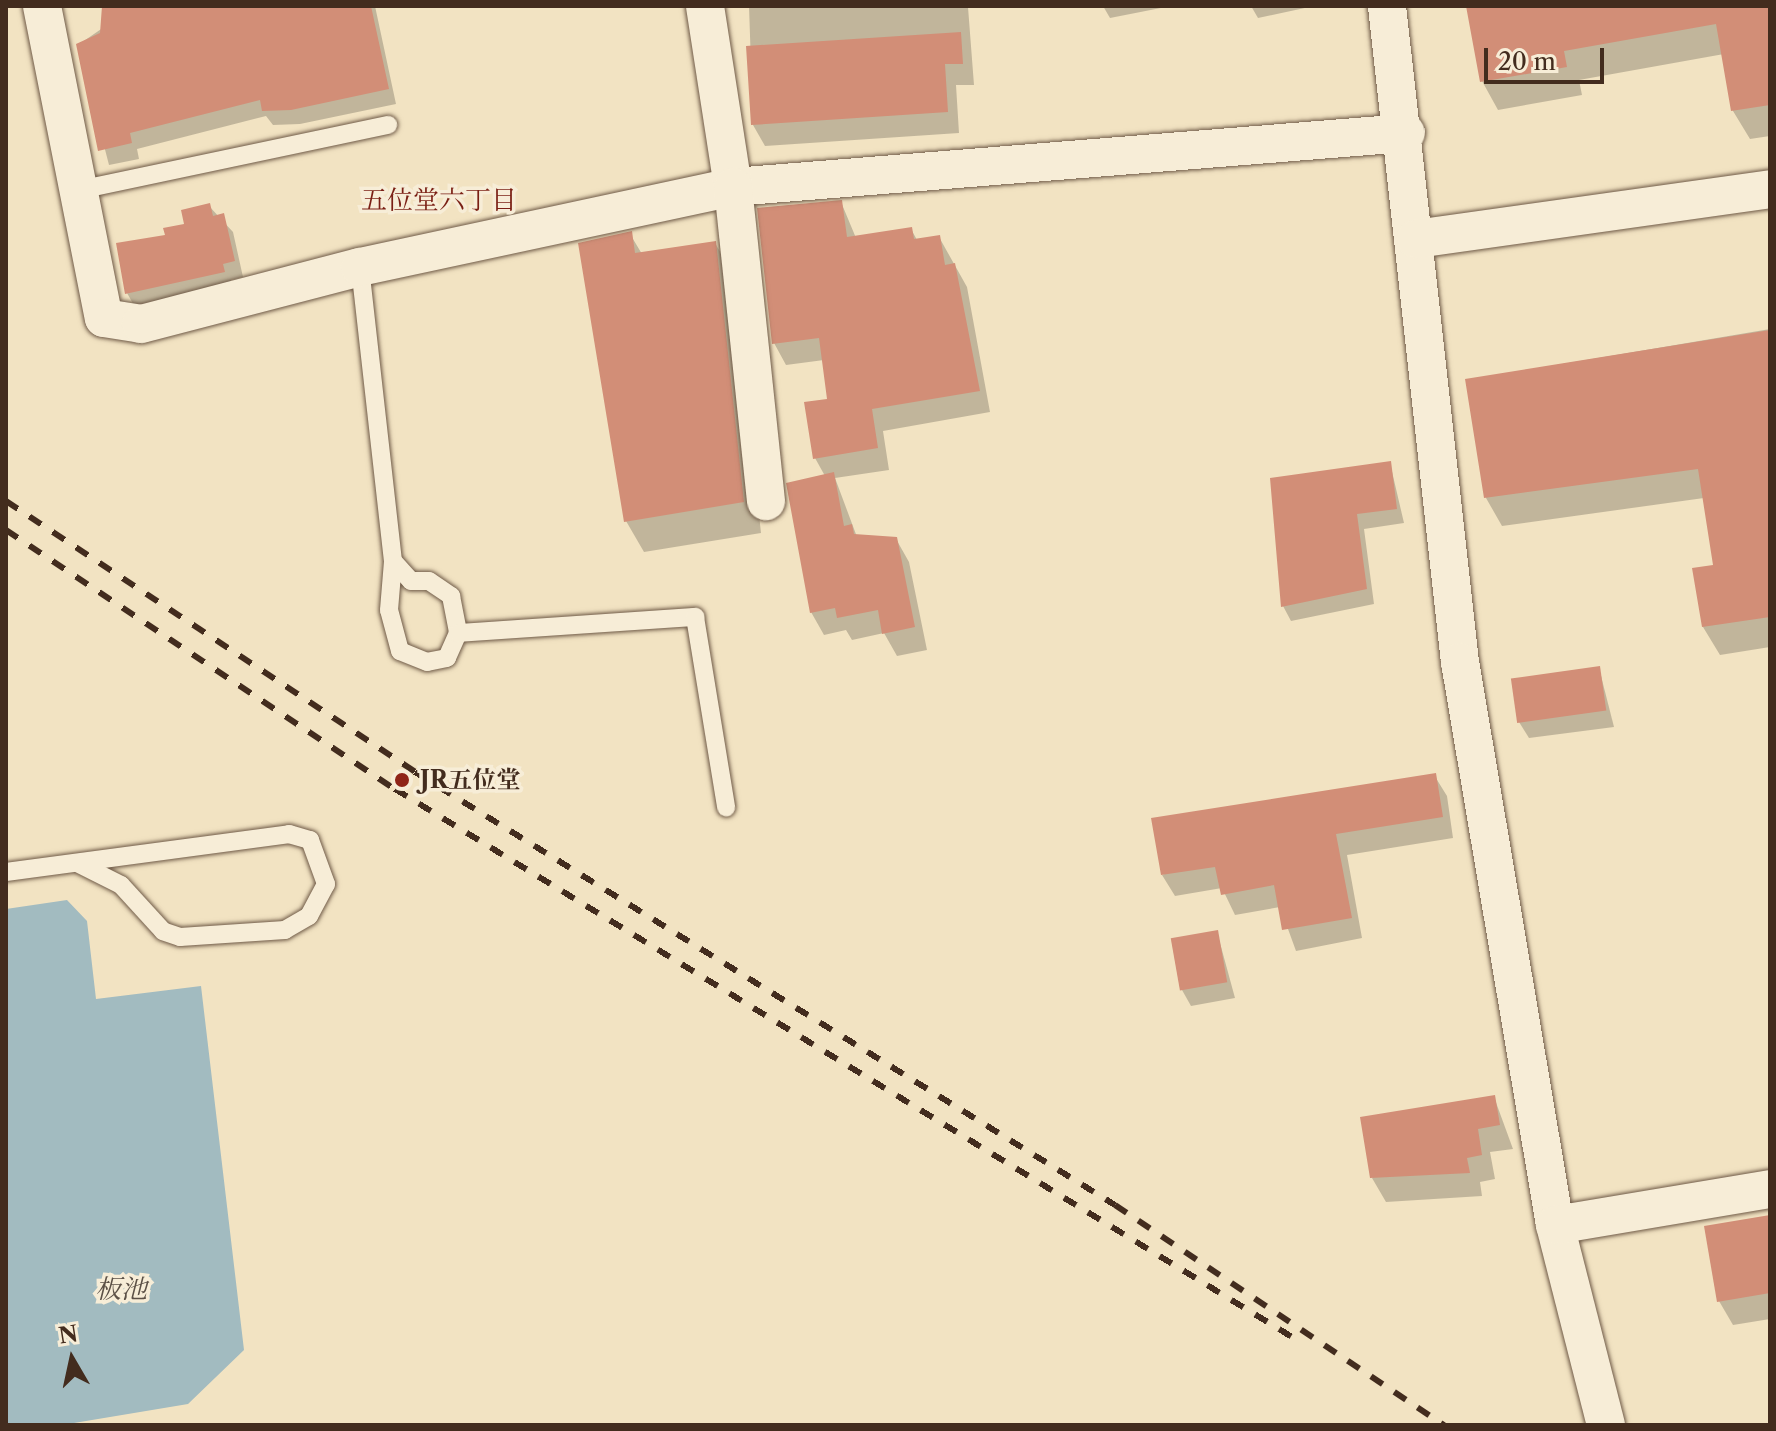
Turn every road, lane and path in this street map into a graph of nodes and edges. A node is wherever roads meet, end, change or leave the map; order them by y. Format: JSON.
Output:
{"nodes":[{"id":1,"x":42,"y":6,"type":"edge"},
{"id":2,"x":705,"y":6,"type":"edge"},
{"id":3,"x":1387,"y":6,"type":"edge"},
{"id":4,"x":388,"y":125,"type":"dead end"},
{"id":5,"x":1406,"y":133,"type":"junction"},
{"id":6,"x":733,"y":187,"type":"junction"},
{"id":7,"x":1770,"y":189,"type":"edge"},
{"id":8,"x":79,"y":190,"type":"junction"},
{"id":9,"x":1416,"y":239,"type":"junction"},
{"id":10,"x":360,"y":267,"type":"junction"},
{"id":11,"x":766,"y":501,"type":"dead end"},
{"id":12,"x":393,"y":561,"type":"junction"},
{"id":13,"x":458,"y":633,"type":"junction"},
{"id":14,"x":726,"y":807,"type":"dead end"},
{"id":15,"x":77,"y":863,"type":"junction"},
{"id":16,"x":6,"y":872,"type":"edge"},
{"id":17,"x":1770,"y":1189,"type":"edge"},
{"id":18,"x":1555,"y":1225,"type":"junction"},
{"id":19,"x":1606,"y":1425,"type":"edge"}],
"edges":[{"from":1,"to":8,"type":"street"},
{"from":2,"to":6,"type":"street"},
{"from":3,"to":5,"type":"street"},
{"from":4,"to":8,"type":"lane"},
{"from":5,"to":6,"type":"street"},
{"from":5,"to":9,"type":"street"},
{"from":6,"to":10,"type":"street"},
{"from":6,"to":11,"type":"street"},
{"from":7,"to":9,"type":"street"},
{"from":8,"to":10,"type":"street"},
{"from":9,"to":18,"type":"street"},
{"from":10,"to":12,"type":"lane"},
{"from":12,"to":13,"type":"lane"},
{"from":12,"to":13,"type":"lane"},
{"from":13,"to":14,"type":"lane"},
{"from":15,"to":15,"type":"lane"},
{"from":15,"to":16,"type":"lane"},
{"from":17,"to":18,"type":"street"},
{"from":18,"to":19,"type":"street"}]}
